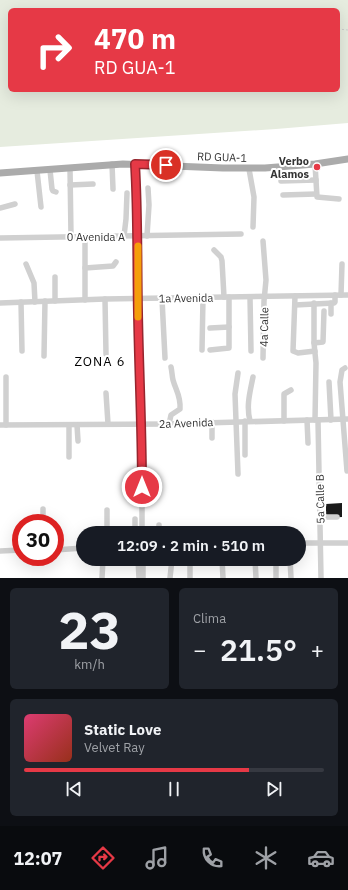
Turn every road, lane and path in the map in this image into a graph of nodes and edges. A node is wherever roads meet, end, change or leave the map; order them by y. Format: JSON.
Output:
{"nodes":[{"id":1,"x":348,"y":159,"type":"edge"},
{"id":2,"x":112,"y":164,"type":"junction"},
{"id":3,"x":135,"y":164,"type":"junction"},
{"id":4,"x":315,"y":164,"type":"junction"},
{"id":5,"x":70,"y":168,"type":"junction"},
{"id":6,"x":249,"y":169,"type":"junction"},
{"id":7,"x":50,"y":170,"type":"junction"},
{"id":8,"x":37,"y":171,"type":"junction"},
{"id":9,"x":0,"y":173,"type":"edge"},
{"id":10,"x":316,"y":180,"type":"junction"},
{"id":11,"x":280,"y":181,"type":"dead end"},
{"id":12,"x":93,"y":184,"type":"dead end"},
{"id":13,"x":70,"y":185,"type":"junction"},
{"id":14,"x":148,"y":188,"type":"dead end"},
{"id":15,"x":114,"y":189,"type":"dead end"},
{"id":16,"x":56,"y":192,"type":"dead end"},
{"id":17,"x":127,"y":193,"type":"dead end"},
{"id":18,"x":316,"y":194,"type":"junction"},
{"id":19,"x":283,"y":195,"type":"dead end"},
{"id":20,"x":339,"y":199,"type":"dead end"},
{"id":21,"x":15,"y":204,"type":"dead end"},
{"id":22,"x":42,"y":207,"type":"dead end"},
{"id":23,"x":0,"y":208,"type":"edge"},
{"id":24,"x":253,"y":227,"type":"dead end"},
{"id":25,"x":241,"y":234,"type":"dead end"},
{"id":26,"x":71,"y":236,"type":"junction"},
{"id":27,"x":85,"y":236,"type":"junction"},
{"id":28,"x":124,"y":236,"type":"junction"},
{"id":29,"x":138,"y":236,"type":"junction"},
{"id":30,"x":147,"y":236,"type":"junction"},
{"id":31,"x":0,"y":238,"type":"edge"},
{"id":32,"x":263,"y":241,"type":"dead end"},
{"id":33,"x":214,"y":250,"type":"dead end"},
{"id":34,"x":116,"y":262,"type":"dead end"},
{"id":35,"x":26,"y":264,"type":"dead end"},
{"id":36,"x":342,"y":264,"type":"dead end"},
{"id":37,"x":85,"y":268,"type":"junction"},
{"id":38,"x":55,"y":278,"type":"dead end"},
{"id":39,"x":338,"y":295,"type":"junction"},
{"id":40,"x":348,"y":295,"type":"edge"},
{"id":41,"x":295,"y":296,"type":"junction"},
{"id":42,"x":226,"y":297,"type":"junction"},
{"id":43,"x":250,"y":297,"type":"junction"},
{"id":44,"x":265,"y":297,"type":"junction"},
{"id":45,"x":203,"y":298,"type":"junction"},
{"id":46,"x":105,"y":299,"type":"junction"},
{"id":47,"x":138,"y":299,"type":"junction"},
{"id":48,"x":162,"y":299,"type":"junction"},
{"id":49,"x":85,"y":300,"type":"junction"},
{"id":50,"x":45,"y":301,"type":"junction"},
{"id":51,"x":55,"y":301,"type":"junction"},
{"id":52,"x":21,"y":302,"type":"junction"},
{"id":53,"x":36,"y":302,"type":"junction"},
{"id":54,"x":0,"y":303,"type":"edge"},
{"id":55,"x":314,"y":303,"type":"junction"},
{"id":56,"x":331,"y":303,"type":"junction"},
{"id":57,"x":295,"y":305,"type":"junction"},
{"id":58,"x":324,"y":311,"type":"dead end"},
{"id":59,"x":331,"y":314,"type":"dead end"},
{"id":60,"x":229,"y":327,"type":"junction"},
{"id":61,"x":210,"y":328,"type":"dead end"},
{"id":62,"x":314,"y":343,"type":"junction"},
{"id":63,"x":202,"y":350,"type":"dead end"},
{"id":64,"x":210,"y":350,"type":"dead end"},
{"id":65,"x":22,"y":351,"type":"dead end"},
{"id":66,"x":251,"y":351,"type":"dead end"},
{"id":67,"x":315,"y":351,"type":"junction"},
{"id":68,"x":106,"y":354,"type":"dead end"},
{"id":69,"x":44,"y":356,"type":"dead end"},
{"id":70,"x":165,"y":358,"type":"dead end"},
{"id":71,"x":263,"y":358,"type":"dead end"},
{"id":72,"x":171,"y":367,"type":"dead end"},
{"id":73,"x":345,"y":368,"type":"dead end"},
{"id":74,"x":238,"y":373,"type":"dead end"},
{"id":75,"x":6,"y":377,"type":"dead end"},
{"id":76,"x":253,"y":377,"type":"dead end"},
{"id":77,"x":329,"y":382,"type":"dead end"},
{"id":78,"x":291,"y":390,"type":"dead end"},
{"id":79,"x":106,"y":393,"type":"dead end"},
{"id":80,"x":345,"y":419,"type":"edge"},
{"id":81,"x":307,"y":420,"type":"junction"},
{"id":82,"x":316,"y":420,"type":"junction"},
{"id":83,"x":331,"y":420,"type":"junction"},
{"id":84,"x":247,"y":421,"type":"junction"},
{"id":85,"x":284,"y":421,"type":"junction"},
{"id":86,"x":212,"y":422,"type":"junction"},
{"id":87,"x":236,"y":422,"type":"junction"},
{"id":88,"x":69,"y":424,"type":"junction"},
{"id":89,"x":108,"y":424,"type":"junction"},
{"id":90,"x":142,"y":424,"type":"junction"},
{"id":91,"x":170,"y":424,"type":"junction"},
{"id":92,"x":3,"y":425,"type":"edge"},
{"id":93,"x":77,"y":425,"type":"junction"},
{"id":94,"x":212,"y":438,"type":"dead end"},
{"id":95,"x":78,"y":441,"type":"dead end"},
{"id":96,"x":308,"y":443,"type":"dead end"},
{"id":97,"x":245,"y":455,"type":"dead end"},
{"id":98,"x":69,"y":457,"type":"dead end"},
{"id":99,"x":348,"y":471,"type":"edge"},
{"id":100,"x":238,"y":474,"type":"dead end"},
{"id":101,"x":43,"y":510,"type":"dead end"},
{"id":102,"x":107,"y":510,"type":"dead end"},
{"id":103,"x":43,"y":514,"type":"edge"},
{"id":104,"x":320,"y":517,"type":"junction"},
{"id":105,"x":337,"y":517,"type":"dead end"},
{"id":106,"x":134,"y":519,"type":"dead end"},
{"id":107,"x":108,"y":526,"type":"edge"},
{"id":108,"x":134,"y":526,"type":"edge"},
{"id":109,"x":142,"y":526,"type":"edge"},
{"id":110,"x":306,"y":543,"type":"edge"},
{"id":111,"x":320,"y":543,"type":"junction"},
{"id":112,"x":348,"y":543,"type":"edge"},
{"id":113,"x":76,"y":548,"type":"edge"},
{"id":114,"x":64,"y":549,"type":"edge"},
{"id":115,"x":12,"y":550,"type":"edge"},
{"id":116,"x":0,"y":551,"type":"edge"},
{"id":117,"x":103,"y":566,"type":"edge"},
{"id":118,"x":139,"y":566,"type":"edge"},
{"id":119,"x":143,"y":566,"type":"edge"},
{"id":120,"x":171,"y":566,"type":"edge"},
{"id":121,"x":190,"y":566,"type":"edge"},
{"id":122,"x":222,"y":566,"type":"edge"},
{"id":123,"x":255,"y":566,"type":"edge"},
{"id":124,"x":276,"y":566,"type":"edge"},
{"id":125,"x":290,"y":566,"type":"edge"},
{"id":126,"x":102,"y":578,"type":"edge"},
{"id":127,"x":140,"y":578,"type":"edge"},
{"id":128,"x":143,"y":578,"type":"edge"},
{"id":129,"x":170,"y":578,"type":"edge"},
{"id":130,"x":190,"y":578,"type":"edge"},
{"id":131,"x":223,"y":578,"type":"edge"},
{"id":132,"x":256,"y":578,"type":"edge"},
{"id":133,"x":276,"y":578,"type":"edge"},
{"id":134,"x":291,"y":578,"type":"edge"},
{"id":135,"x":322,"y":578,"type":"edge"}],
"edges":[{"from":1,"to":4,"type":"main road","name":"RD GUA-1"},
{"from":2,"to":3,"type":"main road","name":"RD GUA-1"},
{"from":2,"to":5,"type":"main road","name":"RD GUA-1"},
{"from":2,"to":15,"type":"street"},
{"from":3,"to":6,"type":"main road","name":"RD GUA-1"},
{"from":3,"to":29,"type":"street"},
{"from":4,"to":6,"type":"main road","name":"RD GUA-1"},
{"from":4,"to":10,"type":"street"},
{"from":5,"to":7,"type":"main road","name":"RD GUA-1"},
{"from":5,"to":13,"type":"street"},
{"from":6,"to":24,"type":"street"},
{"from":7,"to":8,"type":"main road","name":"RD GUA-1"},
{"from":7,"to":16,"type":"street"},
{"from":8,"to":9,"type":"main road","name":"RD GUA-1"},
{"from":8,"to":22,"type":"street"},
{"from":10,"to":11,"type":"street"},
{"from":10,"to":18,"type":"street"},
{"from":12,"to":13,"type":"street"},
{"from":13,"to":26,"type":"street"},
{"from":14,"to":30,"type":"street"},
{"from":17,"to":28,"type":"street"},
{"from":18,"to":19,"type":"street"},
{"from":18,"to":20,"type":"street"},
{"from":21,"to":23,"type":"street"},
{"from":25,"to":30,"type":"street","name":"0 Avenida A"},
{"from":26,"to":27,"type":"street","name":"0 Avenida A"},
{"from":26,"to":31,"type":"street","name":"0 Avenida A"},
{"from":27,"to":28,"type":"street","name":"0 Avenida A"},
{"from":27,"to":37,"type":"street"},
{"from":28,"to":29,"type":"street","name":"0 Avenida A"},
{"from":29,"to":30,"type":"street","name":"0 Avenida A"},
{"from":29,"to":47,"type":"street"},
{"from":32,"to":44,"type":"street","name":"4a Calle"},
{"from":33,"to":42,"type":"street"},
{"from":34,"to":37,"type":"street"},
{"from":35,"to":53,"type":"street"},
{"from":36,"to":39,"type":"street"},
{"from":37,"to":49,"type":"street"},
{"from":38,"to":51,"type":"street"},
{"from":39,"to":40,"type":"street","name":"1a Avenida"},
{"from":39,"to":41,"type":"street","name":"1a Avenida"},
{"from":39,"to":56,"type":"street"},
{"from":41,"to":44,"type":"street","name":"1a Avenida"},
{"from":41,"to":57,"type":"street"},
{"from":42,"to":43,"type":"street","name":"1a Avenida"},
{"from":42,"to":45,"type":"street","name":"1a Avenida"},
{"from":42,"to":60,"type":"street"},
{"from":43,"to":44,"type":"street","name":"1a Avenida"},
{"from":43,"to":66,"type":"street"},
{"from":44,"to":71,"type":"street","name":"4a Calle"},
{"from":45,"to":48,"type":"street","name":"1a Avenida"},
{"from":45,"to":63,"type":"street"},
{"from":46,"to":47,"type":"street","name":"1a Avenida"},
{"from":46,"to":49,"type":"street","name":"1a Avenida"},
{"from":46,"to":68,"type":"street"},
{"from":47,"to":48,"type":"street","name":"1a Avenida"},
{"from":47,"to":90,"type":"street"},
{"from":48,"to":70,"type":"street"},
{"from":49,"to":51,"type":"street","name":"1a Avenida"},
{"from":50,"to":51,"type":"street","name":"1a Avenida"},
{"from":50,"to":53,"type":"street","name":"1a Avenida"},
{"from":50,"to":69,"type":"street"},
{"from":52,"to":53,"type":"street","name":"1a Avenida"},
{"from":52,"to":54,"type":"street","name":"1a Avenida"},
{"from":52,"to":65,"type":"street"},
{"from":55,"to":56,"type":"street"},
{"from":55,"to":57,"type":"street"},
{"from":55,"to":62,"type":"street","name":"5a Calle B"},
{"from":56,"to":59,"type":"street"},
{"from":57,"to":67,"type":"street"},
{"from":58,"to":62,"type":"street"},
{"from":60,"to":61,"type":"street"},
{"from":60,"to":64,"type":"street"},
{"from":62,"to":67,"type":"street","name":"5a Calle B"},
{"from":67,"to":82,"type":"street","name":"5a Calle B"},
{"from":72,"to":91,"type":"street"},
{"from":73,"to":80,"type":"street"},
{"from":74,"to":87,"type":"street"},
{"from":75,"to":92,"type":"street"},
{"from":76,"to":84,"type":"street"},
{"from":77,"to":83,"type":"street"},
{"from":78,"to":85,"type":"street"},
{"from":79,"to":89,"type":"street"},
{"from":80,"to":83,"type":"street","name":"2a Avenida"},
{"from":80,"to":99,"type":"street"},
{"from":81,"to":82,"type":"street","name":"2a Avenida"},
{"from":81,"to":85,"type":"street","name":"2a Avenida"},
{"from":81,"to":96,"type":"street"},
{"from":82,"to":83,"type":"street","name":"2a Avenida"},
{"from":82,"to":104,"type":"street","name":"5a Calle B"},
{"from":84,"to":85,"type":"street","name":"2a Avenida"},
{"from":84,"to":87,"type":"street","name":"2a Avenida"},
{"from":84,"to":97,"type":"street"},
{"from":86,"to":87,"type":"street","name":"2a Avenida"},
{"from":86,"to":91,"type":"street","name":"2a Avenida"},
{"from":86,"to":94,"type":"street"},
{"from":87,"to":100,"type":"street"},
{"from":88,"to":92,"type":"street","name":"2a Avenida"},
{"from":88,"to":93,"type":"street","name":"2a Avenida"},
{"from":88,"to":98,"type":"street"},
{"from":89,"to":90,"type":"street","name":"2a Avenida"},
{"from":89,"to":93,"type":"street","name":"2a Avenida"},
{"from":90,"to":91,"type":"street","name":"2a Avenida"},
{"from":90,"to":109,"type":"street"},
{"from":93,"to":95,"type":"street"},
{"from":101,"to":103,"type":"street"},
{"from":102,"to":107,"type":"street"},
{"from":104,"to":105,"type":"street"},
{"from":104,"to":111,"type":"street","name":"5a Calle B"},
{"from":106,"to":108,"type":"street"},
{"from":110,"to":111,"type":"street"},
{"from":111,"to":112,"type":"street"},
{"from":111,"to":135,"type":"street","name":"5a Calle B"},
{"from":113,"to":114,"type":"street"},
{"from":115,"to":116,"type":"street"},
{"from":117,"to":126,"type":"street"},
{"from":118,"to":127,"type":"street"},
{"from":119,"to":128,"type":"street"},
{"from":120,"to":129,"type":"street"},
{"from":121,"to":130,"type":"street"},
{"from":122,"to":131,"type":"street"},
{"from":123,"to":132,"type":"street"},
{"from":124,"to":133,"type":"street"},
{"from":125,"to":134,"type":"street"}]}
